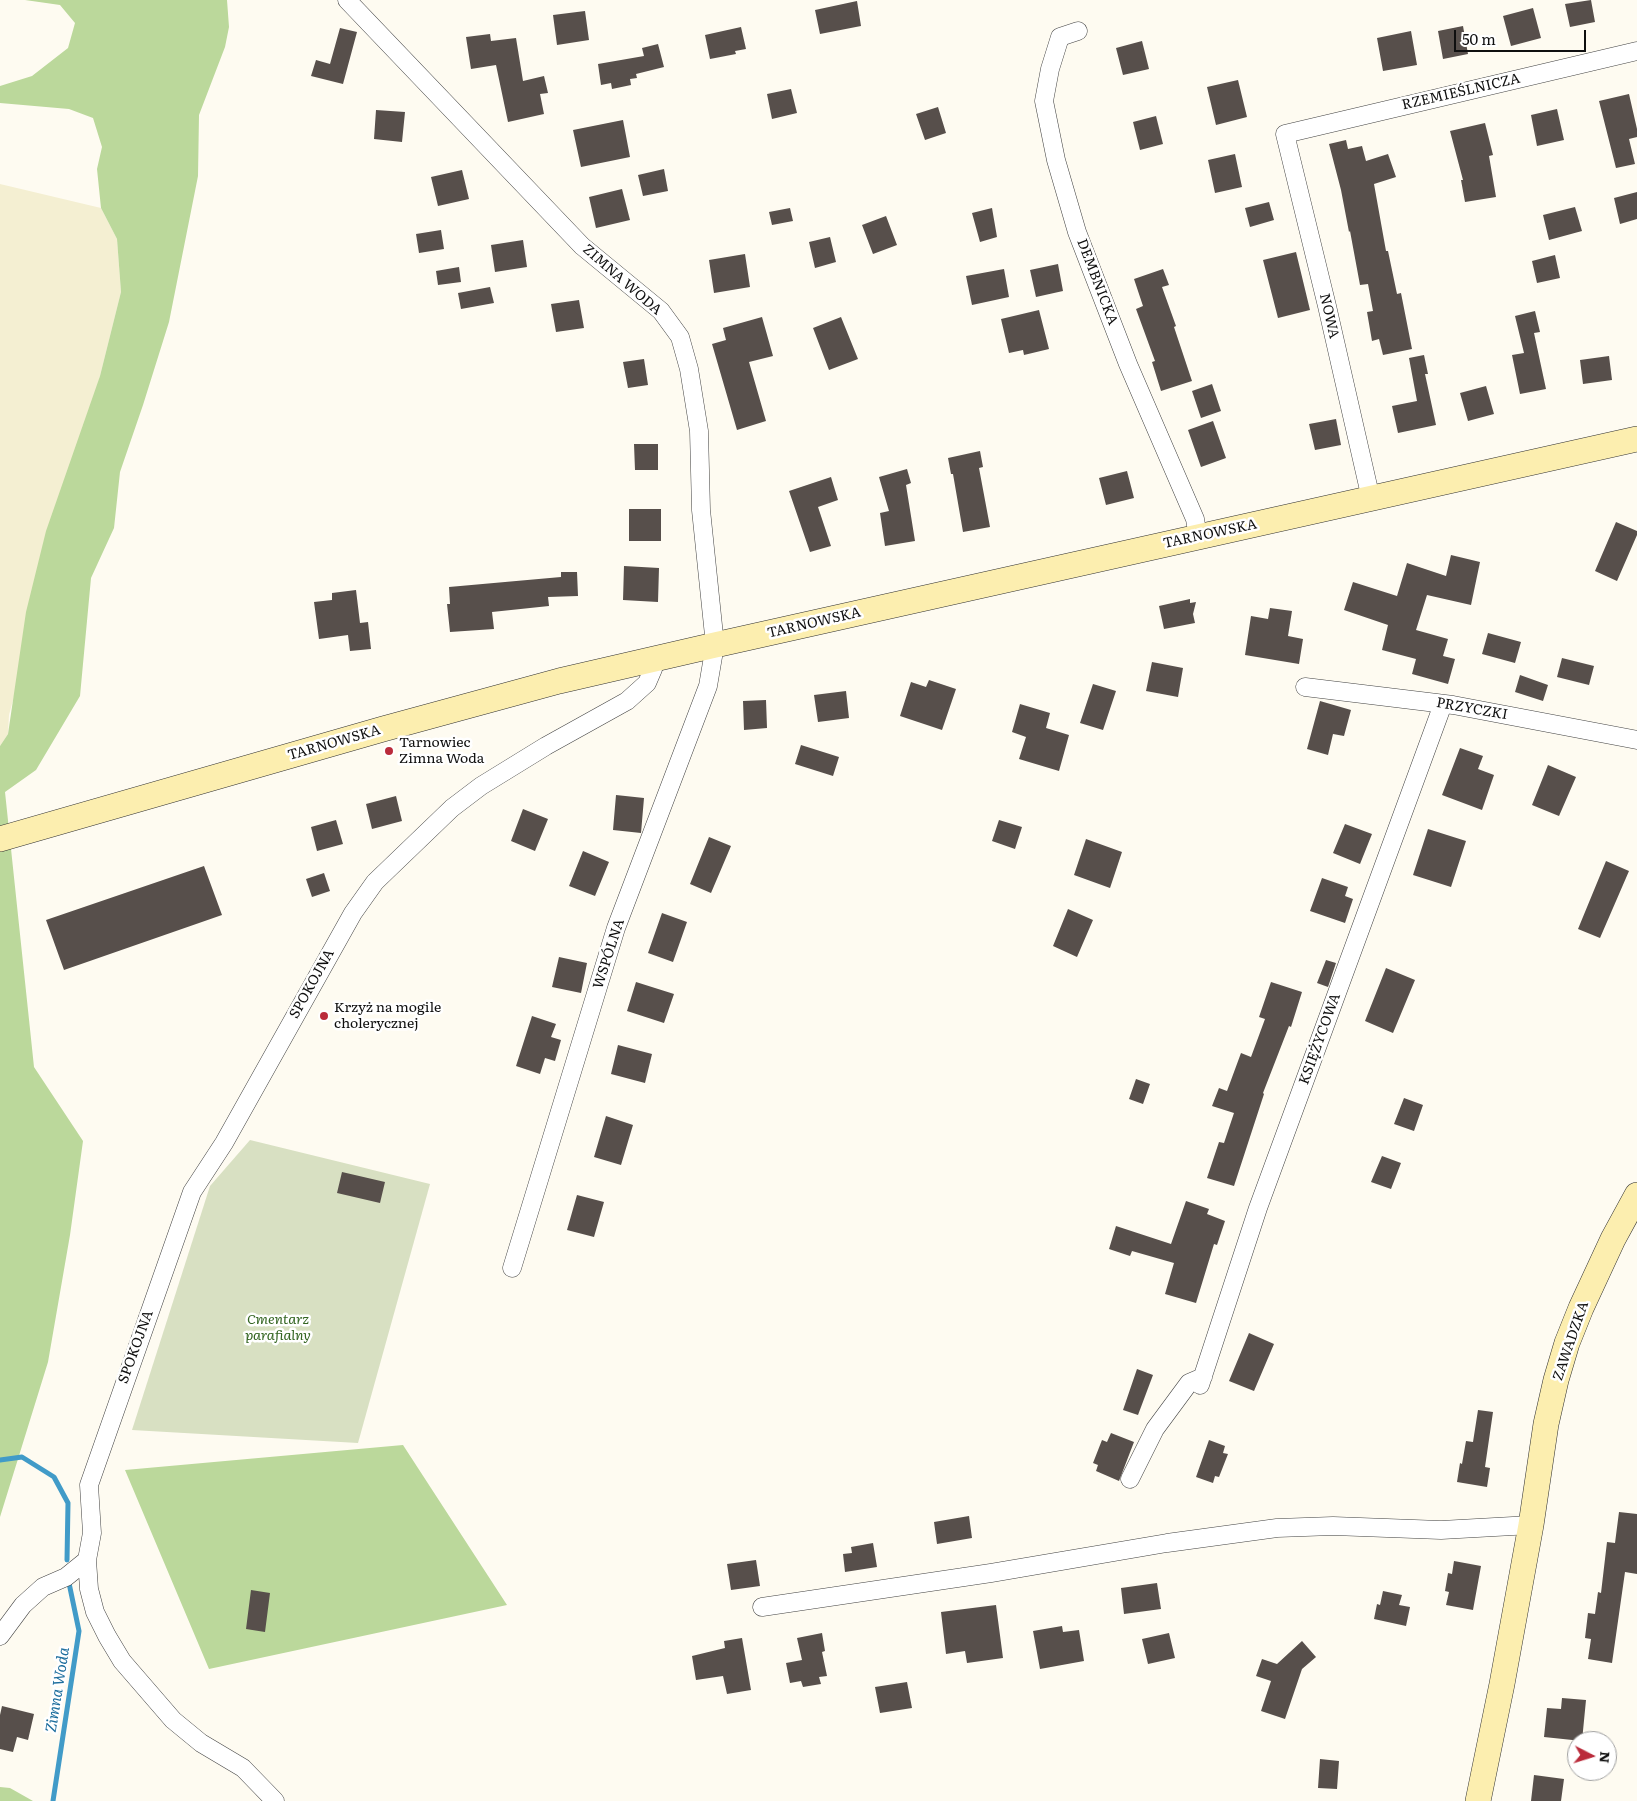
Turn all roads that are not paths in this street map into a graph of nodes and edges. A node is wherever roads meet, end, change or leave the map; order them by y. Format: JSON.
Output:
{"nodes":[{"id":1,"x":347,"y":0,"type":"edge"},
{"id":2,"x":1078,"y":31,"type":"dead end"},
{"id":3,"x":1637,"y":51,"type":"edge"},
{"id":4,"x":1285,"y":134,"type":"joint"},
{"id":5,"x":1637,"y":438,"type":"edge"},
{"id":6,"x":1371,"y":498,"type":"junction"},
{"id":7,"x":1198,"y":537,"type":"junction"},
{"id":8,"x":715,"y":645,"type":"junction"},
{"id":9,"x":654,"y":659,"type":"junction"},
{"id":10,"x":1305,"y":687,"type":"dead end"},
{"id":11,"x":1443,"y":704,"type":"junction"},
{"id":12,"x":1637,"y":740,"type":"edge"},
{"id":13,"x":0,"y":840,"type":"edge"},
{"id":14,"x":1637,"y":1195,"type":"edge"},
{"id":15,"x":512,"y":1268,"type":"dead end"},
{"id":16,"x":1130,"y":1479,"type":"dead end"},
{"id":17,"x":1530,"y":1525,"type":"junction"},
{"id":18,"x":87,"y":1560,"type":"junction"},
{"id":19,"x":762,"y":1607,"type":"dead end"},
{"id":20,"x":0,"y":1636,"type":"edge"},
{"id":21,"x":275,"y":1801,"type":"edge"},
{"id":22,"x":1478,"y":1801,"type":"edge"}],
"edges":[{"from":1,"to":8,"type":"street","name":"ZIMNA WODA"},
{"from":2,"to":7,"type":"street","name":"DEMBNICKA"},
{"from":3,"to":4,"type":"street","name":"RZEMIEŚLNICZA"},
{"from":4,"to":6,"type":"street","name":"NOWA"},
{"from":5,"to":6,"type":"main road","name":"TARNOWSKA"},
{"from":6,"to":7,"type":"main road","name":"TARNOWSKA"},
{"from":7,"to":8,"type":"main road","name":"TARNOWSKA"},
{"from":8,"to":9,"type":"main road","name":"TARNOWSKA"},
{"from":8,"to":15,"type":"street","name":"WSPÓLNA"},
{"from":9,"to":13,"type":"main road","name":"TARNOWSKA"},
{"from":9,"to":18,"type":"street","name":"SPOKOJNA"},
{"from":10,"to":11,"type":"street","name":"PRZYCZKI"},
{"from":11,"to":12,"type":"street","name":"PRZYCZKI"},
{"from":11,"to":16,"type":"street","name":"KSIĘŻYCOWA"},
{"from":14,"to":17,"type":"main road","name":"ZAWADZKA"},
{"from":17,"to":19,"type":"street"},
{"from":17,"to":22,"type":"main road","name":"ZAWADZKA"},
{"from":18,"to":20,"type":"street"},
{"from":18,"to":21,"type":"street","name":"SPOKOJNA"}]}
